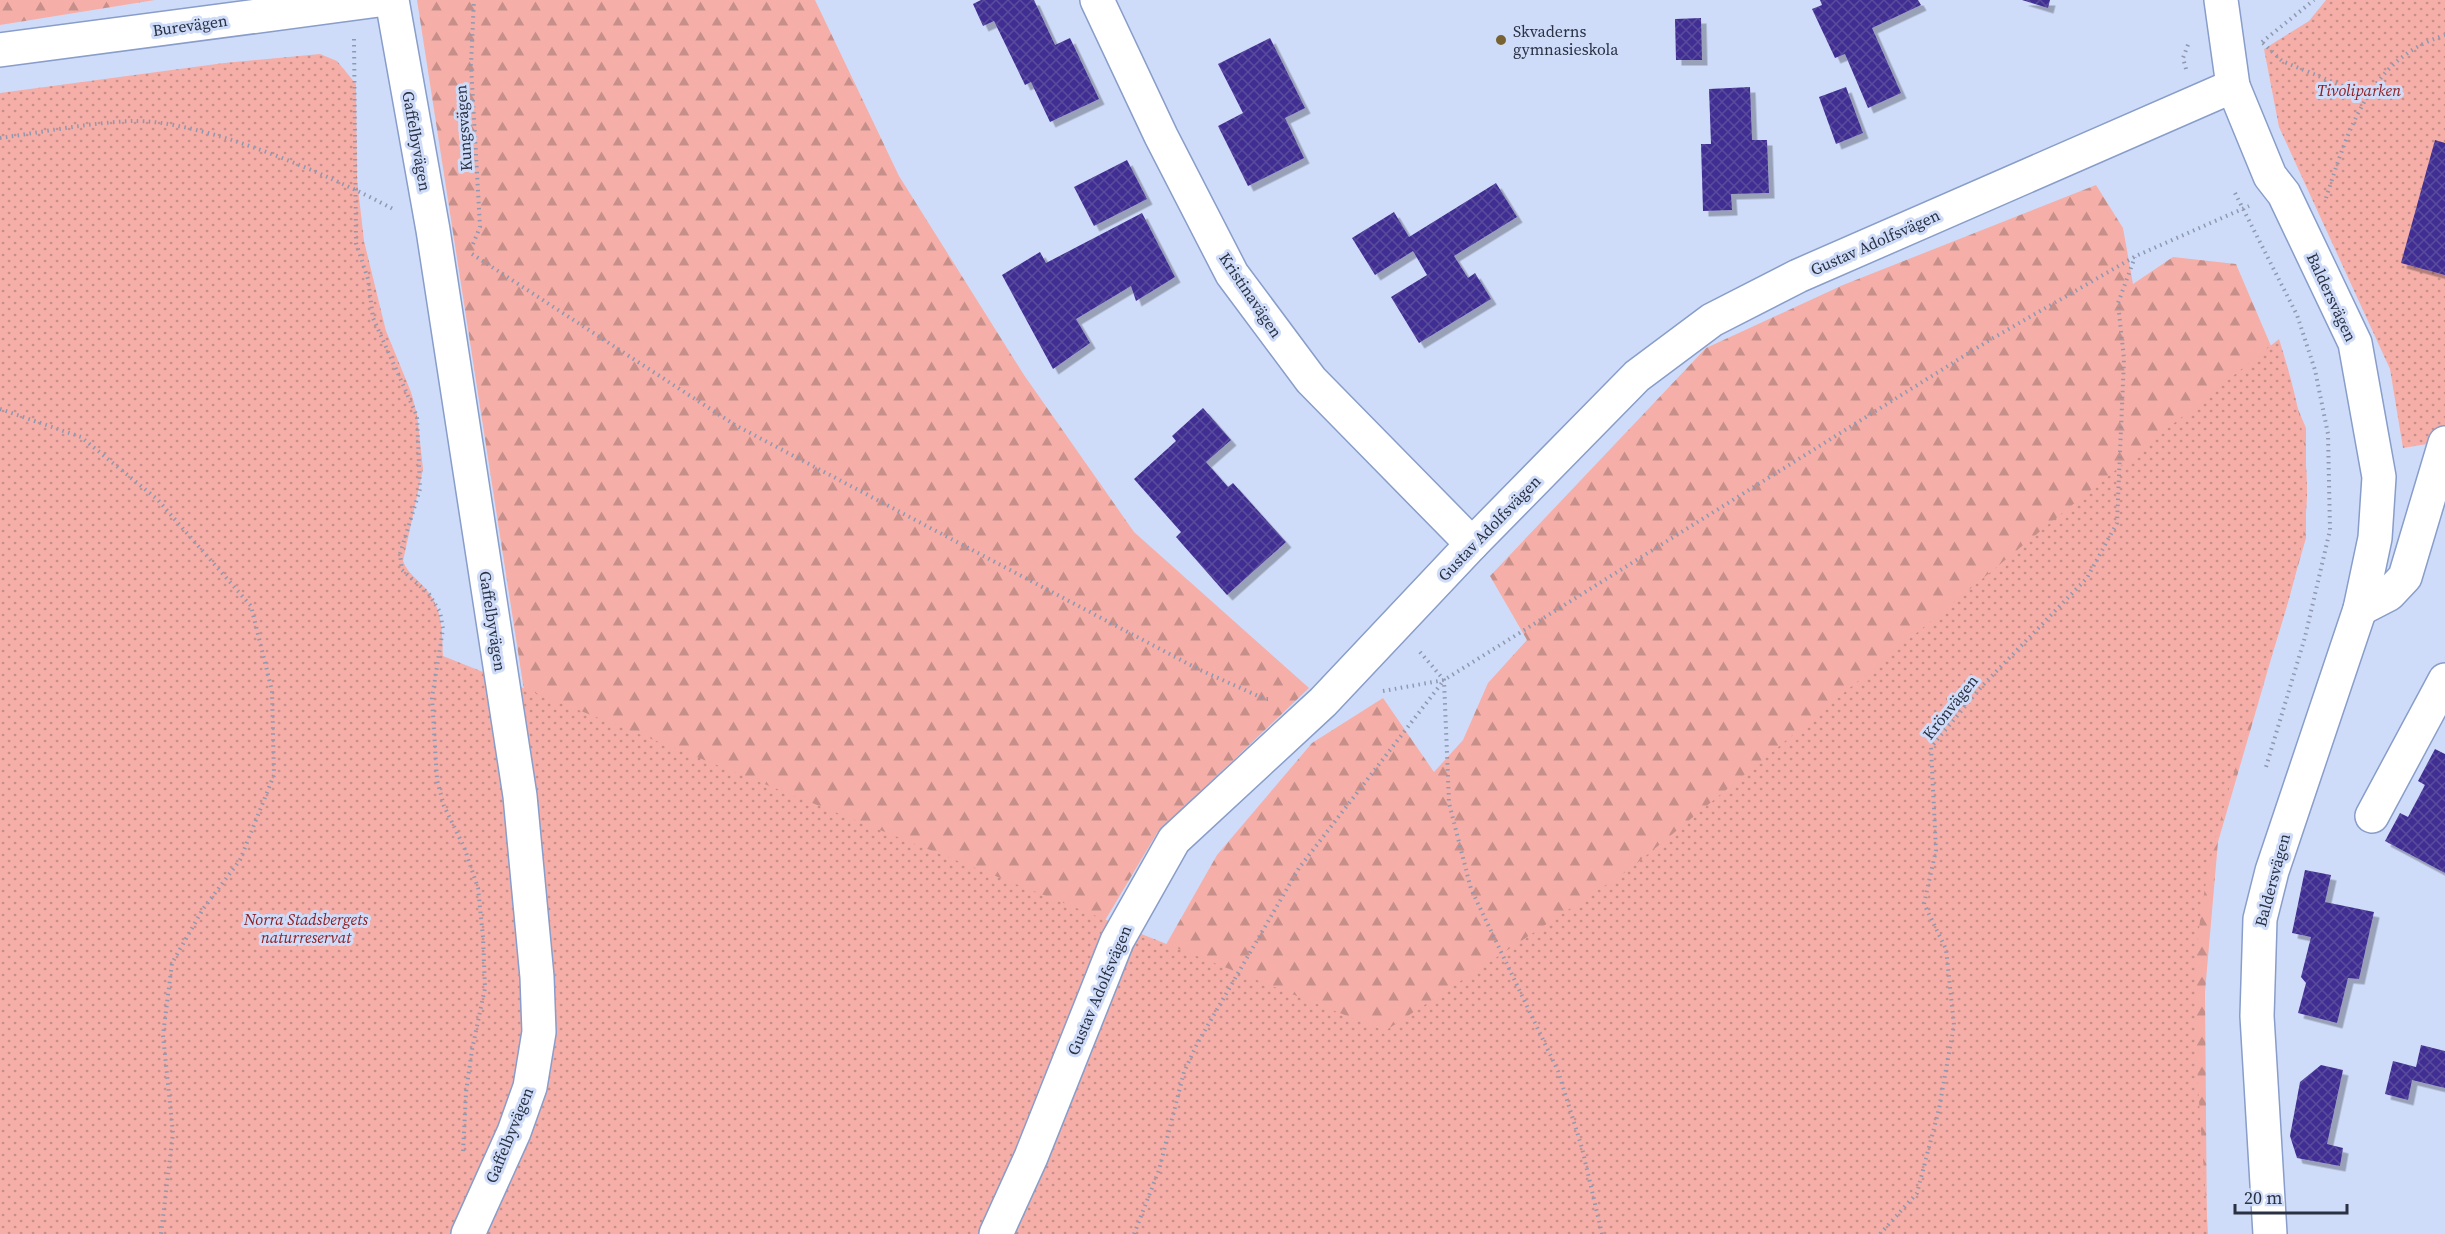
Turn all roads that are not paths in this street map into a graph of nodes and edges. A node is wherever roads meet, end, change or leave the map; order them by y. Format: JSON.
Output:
{"nodes":[{"id":1,"x":379,"y":0,"type":"edge"},
{"id":2,"x":392,"y":0,"type":"edge"},
{"id":3,"x":1097,"y":0,"type":"edge"},
{"id":4,"x":2221,"y":0,"type":"edge"},
{"id":5,"x":0,"y":50,"type":"edge"},
{"id":6,"x":2233,"y":86,"type":"junction"},
{"id":7,"x":2445,"y":443,"type":"edge"},
{"id":8,"x":1472,"y":544,"type":"junction"},
{"id":9,"x":2360,"y":609,"type":"junction"},
{"id":10,"x":2445,"y":680,"type":"edge"},
{"id":11,"x":2372,"y":816,"type":"dead end"},
{"id":12,"x":468,"y":1234,"type":"edge"},
{"id":13,"x":996,"y":1234,"type":"edge"},
{"id":14,"x":2270,"y":1234,"type":"edge"}],
"edges":[{"from":1,"to":5,"type":"street","name":"Burevägen"},
{"from":2,"to":12,"type":"street","name":"Gaffelbyvägen"},
{"from":3,"to":8,"type":"street","name":"Kristinavägen"},
{"from":4,"to":6,"type":"street","name":"Baldersvägen"},
{"from":6,"to":8,"type":"street","name":"Gustav Adolfsvägen"},
{"from":6,"to":9,"type":"street","name":"Baldersvägen"},
{"from":7,"to":9,"type":"street"},
{"from":8,"to":13,"type":"street","name":"Gustav Adolfsvägen"},
{"from":9,"to":14,"type":"street","name":"Baldersvägen"},
{"from":10,"to":11,"type":"street"}]}
